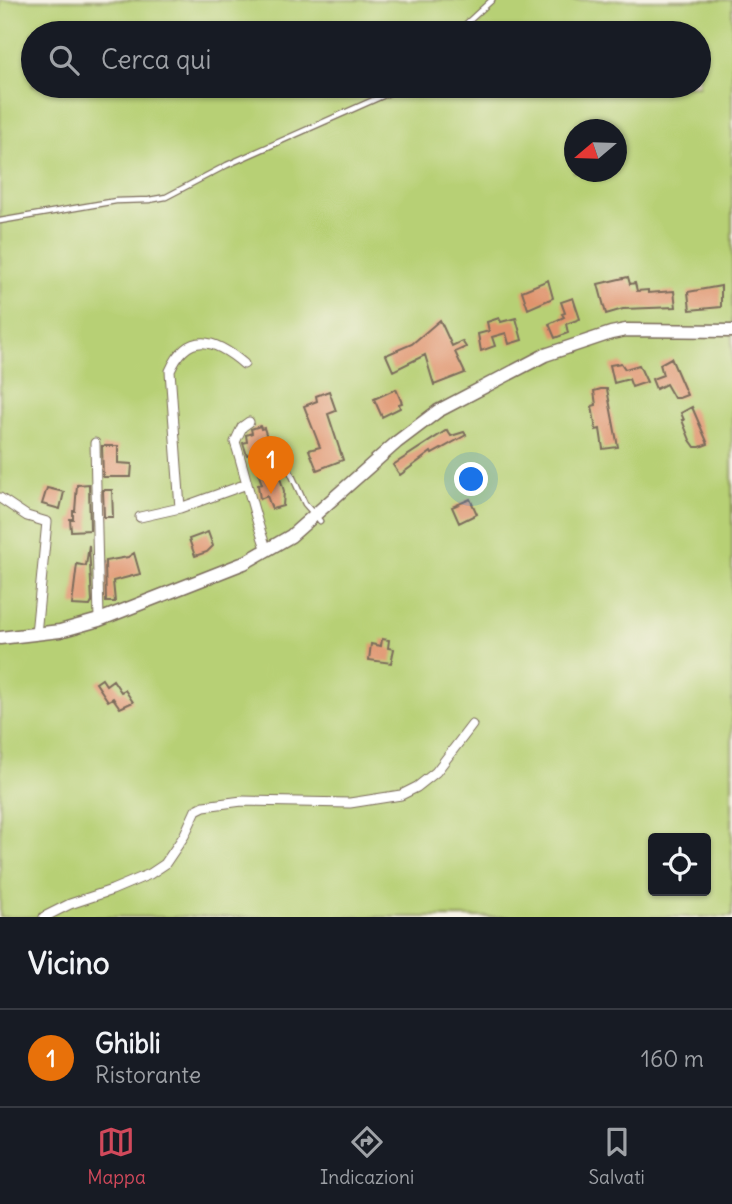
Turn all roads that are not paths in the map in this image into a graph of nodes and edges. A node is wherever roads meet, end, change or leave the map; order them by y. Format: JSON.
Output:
{"nodes":[{"id":1,"x":492,"y":0,"type":"edge"},
{"id":2,"x":469,"y":21,"type":"edge"},
{"id":3,"x":378,"y":98,"type":"edge"},
{"id":4,"x":0,"y":221,"type":"edge"},
{"id":5,"x":732,"y":331,"type":"edge"},
{"id":6,"x":244,"y":364,"type":"dead end"},
{"id":7,"x":249,"y":422,"type":"dead end"},
{"id":8,"x":94,"y":443,"type":"dead end"},
{"id":9,"x":289,"y":469,"type":"dead end"},
{"id":10,"x":247,"y":484,"type":"junction"},
{"id":11,"x":0,"y":498,"type":"edge"},
{"id":12,"x":180,"y":508,"type":"junction"},
{"id":13,"x":140,"y":517,"type":"dead end"},
{"id":14,"x":317,"y":520,"type":"junction"},
{"id":15,"x":267,"y":550,"type":"junction"},
{"id":16,"x":99,"y":620,"type":"junction"},
{"id":17,"x":36,"y":634,"type":"junction"},
{"id":18,"x":0,"y":638,"type":"edge"},
{"id":19,"x":472,"y":725,"type":"dead end"},
{"id":20,"x":44,"y":917,"type":"edge"}],
"edges":[{"from":1,"to":2,"type":"lane"},
{"from":3,"to":4,"type":"lane"},
{"from":5,"to":14,"type":"street"},
{"from":6,"to":12,"type":"street"},
{"from":7,"to":10,"type":"street"},
{"from":8,"to":16,"type":"street"},
{"from":9,"to":14,"type":"lane"},
{"from":10,"to":12,"type":"street"},
{"from":10,"to":15,"type":"street"},
{"from":11,"to":17,"type":"street"},
{"from":12,"to":13,"type":"street"},
{"from":14,"to":15,"type":"street"},
{"from":15,"to":16,"type":"street"},
{"from":16,"to":17,"type":"street"},
{"from":17,"to":18,"type":"street"},
{"from":19,"to":20,"type":"street"}]}
